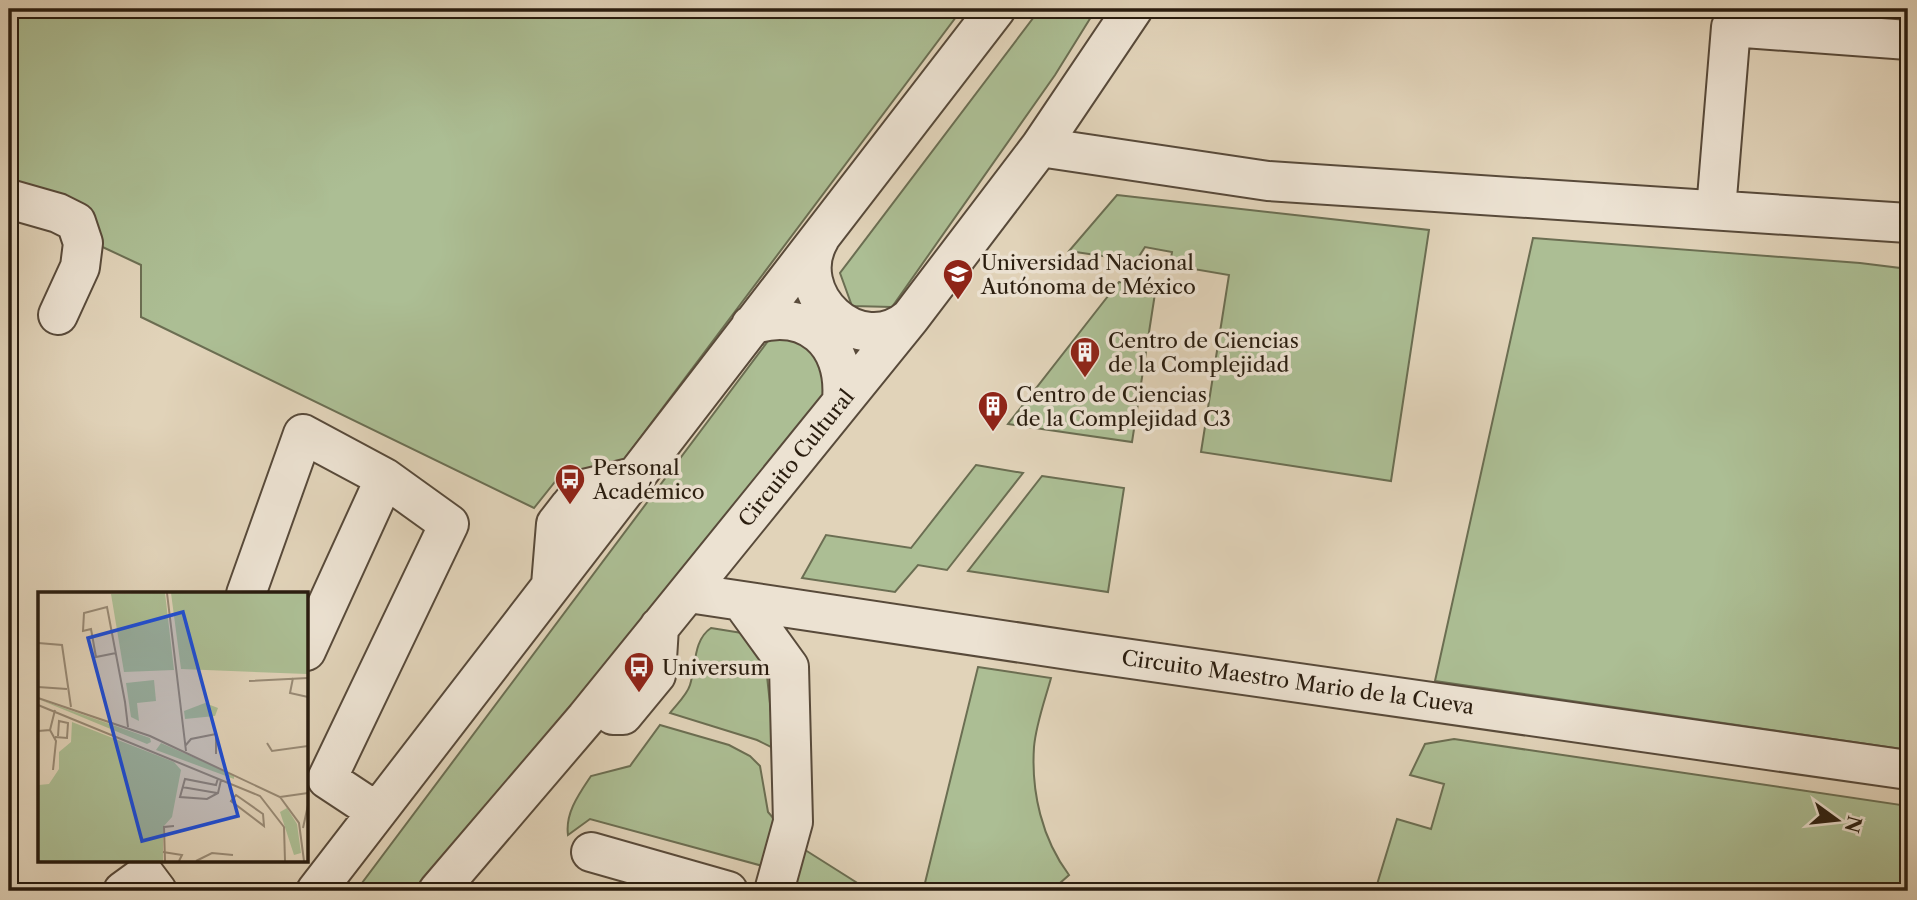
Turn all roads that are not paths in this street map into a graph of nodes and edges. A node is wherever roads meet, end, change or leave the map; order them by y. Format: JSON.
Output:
{"nodes":[{"id":1,"x":996,"y":9,"type":"edge"},
{"id":2,"x":1133,"y":9,"type":"edge"},
{"id":3,"x":1777,"y":20,"type":"edge"},
{"id":4,"x":1908,"y":40,"type":"edge"},
{"id":5,"x":1040,"y":147,"type":"junction"},
{"id":6,"x":9,"y":199,"type":"edge"},
{"id":7,"x":1716,"y":210,"type":"junction"},
{"id":8,"x":1908,"y":223,"type":"edge"},
{"id":9,"x":827,"y":227,"type":"junction"},
{"id":10,"x":58,"y":315,"type":"dead end"},
{"id":11,"x":910,"y":318,"type":"junction"},
{"id":12,"x":751,"y":325,"type":"junction"},
{"id":13,"x":842,"y":400,"type":"junction"},
{"id":14,"x":386,"y":478,"type":"junction"},
{"id":15,"x":247,"y":592,"type":"edge"},
{"id":16,"x":689,"y":593,"type":"junction"},
{"id":17,"x":742,"y":601,"type":"junction"},
{"id":18,"x":308,"y":646,"type":"edge"},
{"id":19,"x":1908,"y":770,"type":"edge"},
{"id":20,"x":308,"y":801,"type":"edge"},
{"id":21,"x":368,"y":823,"type":"junction"},
{"id":22,"x":591,"y":852,"type":"dead end"},
{"id":23,"x":123,"y":891,"type":"edge"},
{"id":24,"x":157,"y":891,"type":"edge"},
{"id":25,"x":316,"y":891,"type":"edge"},
{"id":26,"x":439,"y":891,"type":"edge"},
{"id":27,"x":728,"y":891,"type":"edge"},
{"id":28,"x":774,"y":891,"type":"edge"}],
"edges":[{"from":1,"to":9,"type":"street"},
{"from":2,"to":5,"type":"street","name":"Circuito Cultural"},
{"from":3,"to":4,"type":"street"},
{"from":3,"to":7,"type":"street"},
{"from":5,"to":7,"type":"street"},
{"from":5,"to":11,"type":"street","name":"Circuito Cultural"},
{"from":6,"to":10,"type":"street"},
{"from":7,"to":8,"type":"street"},
{"from":9,"to":11,"type":"street"},
{"from":9,"to":12,"type":"street"},
{"from":11,"to":13,"type":"street","name":"Circuito Cultural"},
{"from":12,"to":13,"type":"street"},
{"from":12,"to":21,"type":"street"},
{"from":13,"to":16,"type":"street","name":"Circuito Cultural"},
{"from":14,"to":15,"type":"street"},
{"from":14,"to":18,"type":"street"},
{"from":14,"to":21,"type":"street"},
{"from":16,"to":17,"type":"street","name":"Circuito Maestro Mario de la Cueva"},
{"from":16,"to":26,"type":"street","name":"Circuito Cultural"},
{"from":17,"to":19,"type":"street","name":"Circuito Maestro Mario de la Cueva"},
{"from":17,"to":28,"type":"street"},
{"from":20,"to":21,"type":"street"},
{"from":21,"to":25,"type":"street"},
{"from":22,"to":27,"type":"street"},
{"from":23,"to":24,"type":"street"}]}
